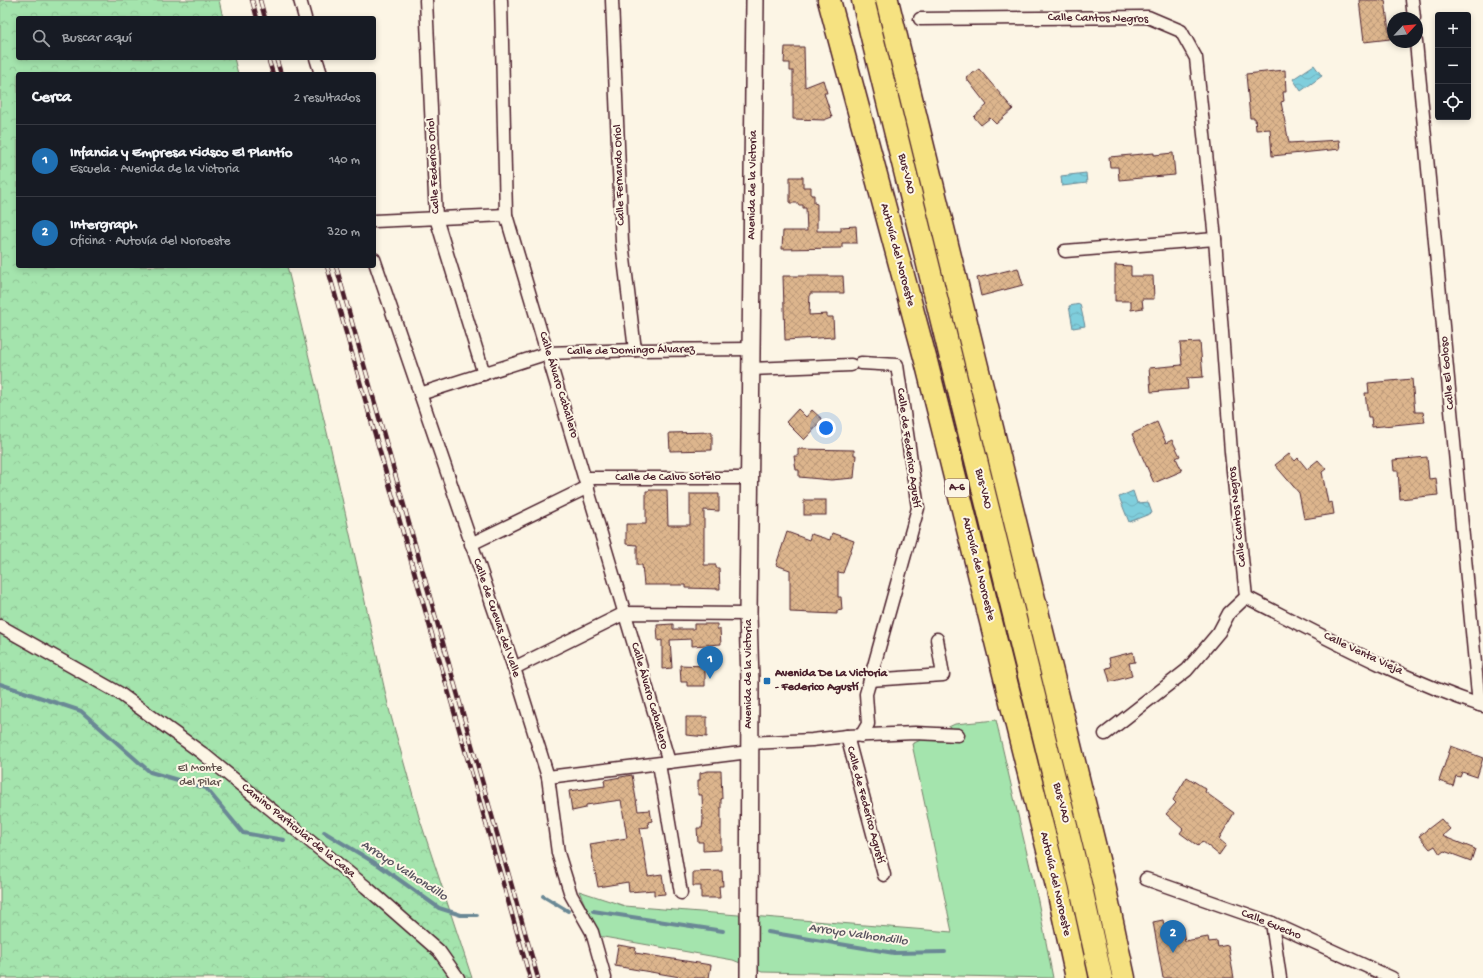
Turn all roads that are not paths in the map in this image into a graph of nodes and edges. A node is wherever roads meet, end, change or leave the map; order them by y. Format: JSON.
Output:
{"nodes":[{"id":1,"x":300,"y":0,"type":"edge"},
{"id":2,"x":426,"y":0,"type":"edge"},
{"id":3,"x":501,"y":0,"type":"edge"},
{"id":4,"x":612,"y":0,"type":"edge"},
{"id":5,"x":755,"y":0,"type":"edge"},
{"id":6,"x":829,"y":0,"type":"edge"},
{"id":7,"x":848,"y":0,"type":"edge"},
{"id":8,"x":863,"y":0,"type":"edge"},
{"id":9,"x":887,"y":0,"type":"edge"},
{"id":10,"x":1412,"y":0,"type":"edge"},
{"id":11,"x":1413,"y":12,"type":"edge"},
{"id":12,"x":304,"y":16,"type":"edge"},
{"id":13,"x":920,"y":19,"type":"dead end"},
{"id":14,"x":1417,"y":48,"type":"edge"},
{"id":15,"x":317,"y":60,"type":"edge"},
{"id":16,"x":320,"y":72,"type":"edge"},
{"id":17,"x":506,"y":215,"type":"junction"},
{"id":18,"x":436,"y":218,"type":"junction"},
{"id":19,"x":376,"y":221,"type":"edge"},
{"id":20,"x":1215,"y":239,"type":"junction"},
{"id":21,"x":1065,"y":251,"type":"dead end"},
{"id":22,"x":376,"y":265,"type":"edge"},
{"id":23,"x":752,"y":349,"type":"junction"},
{"id":24,"x":635,"y":350,"type":"junction"},
{"id":25,"x":548,"y":353,"type":"junction"},
{"id":26,"x":950,"y":355,"type":"junction"},
{"id":27,"x":752,"y":370,"type":"junction"},
{"id":28,"x":484,"y":374,"type":"junction"},
{"id":29,"x":420,"y":394,"type":"junction"},
{"id":30,"x":751,"y":478,"type":"junction"},
{"id":31,"x":587,"y":483,"type":"junction"},
{"id":32,"x":471,"y":544,"type":"junction"},
{"id":33,"x":1246,"y":597,"type":"junction"},
{"id":34,"x":625,"y":613,"type":"junction"},
{"id":35,"x":748,"y":614,"type":"junction"},
{"id":36,"x":0,"y":626,"type":"edge"},
{"id":37,"x":937,"y":639,"type":"dead end"},
{"id":38,"x":514,"y":668,"type":"junction"},
{"id":39,"x":870,"y":680,"type":"junction"},
{"id":40,"x":1481,"y":705,"type":"edge"},
{"id":41,"x":1104,"y":734,"type":"dead end"},
{"id":42,"x":958,"y":735,"type":"dead end"},
{"id":43,"x":847,"y":736,"type":"junction"},
{"id":44,"x":861,"y":736,"type":"junction"},
{"id":45,"x":749,"y":748,"type":"junction"},
{"id":46,"x":664,"y":763,"type":"junction"},
{"id":47,"x":548,"y":777,"type":"junction"},
{"id":48,"x":884,"y":875,"type":"dead end"},
{"id":49,"x":1146,"y":879,"type":"dead end"},
{"id":50,"x":681,"y":893,"type":"dead end"},
{"id":51,"x":1272,"y":924,"type":"junction"},
{"id":52,"x":458,"y":978,"type":"edge"},
{"id":53,"x":605,"y":978,"type":"edge"},
{"id":54,"x":749,"y":978,"type":"edge"},
{"id":55,"x":1077,"y":978,"type":"edge"},
{"id":56,"x":1100,"y":978,"type":"edge"},
{"id":57,"x":1124,"y":978,"type":"edge"},
{"id":58,"x":1280,"y":978,"type":"edge"},
{"id":59,"x":1392,"y":978,"type":"edge"}],
"edges":[{"from":1,"to":12,"type":"street"},
{"from":2,"to":18,"type":"street","name":"Calle Federico Oriol"},
{"from":3,"to":17,"type":"street","name":"Calle Álvaro Caballero"},
{"from":4,"to":24,"type":"street","name":"Calle Fernando Oriol"},
{"from":5,"to":23,"type":"street","name":"Avenida de la Victoria"},
{"from":6,"to":55,"type":"highway","name":"Autovía del Noroeste","number":"A-6"},
{"from":7,"to":26,"type":"highway"},
{"from":8,"to":26,"type":"highway","name":"Bus-VAO"},
{"from":9,"to":57,"type":"highway"},
{"from":10,"to":11,"type":"street"},
{"from":13,"to":20,"type":"street","name":"Calle Cantos Negros"},
{"from":14,"to":40,"type":"street","name":"Calle El Goloso"},
{"from":15,"to":16,"type":"street"},
{"from":17,"to":18,"type":"street"},
{"from":17,"to":25,"type":"street","name":"Calle Álvaro Caballero"},
{"from":18,"to":19,"type":"street"},
{"from":18,"to":28,"type":"street","name":"Calle Federico Oriol"},
{"from":20,"to":21,"type":"street"},
{"from":20,"to":33,"type":"street","name":"Calle Cantos Negros"},
{"from":22,"to":29,"type":"street","name":"Calle de Cuevas del Valle"},
{"from":23,"to":24,"type":"street","name":"Calle de Domingo Álvarez"},
{"from":23,"to":27,"type":"street","name":"Avenida de la Victoria"},
{"from":24,"to":25,"type":"street","name":"Calle de Domingo Álvarez"},
{"from":25,"to":28,"type":"street","name":"Calle de Domingo Álvarez"},
{"from":25,"to":31,"type":"street","name":"Calle Álvaro Caballero"},
{"from":26,"to":56,"type":"highway","name":"Bus-VAO"},
{"from":27,"to":30,"type":"street","name":"Avenida de la Victoria"},
{"from":27,"to":39,"type":"street","name":"Calle de Federico Agustí"},
{"from":28,"to":29,"type":"street","name":"Calle de Domingo Álvarez"},
{"from":29,"to":32,"type":"street","name":"Calle de Cuevas del Valle"},
{"from":30,"to":31,"type":"street","name":"Calle de Calvo Sotelo"},
{"from":30,"to":35,"type":"street","name":"Avenida de la Victoria"},
{"from":31,"to":32,"type":"street","name":"Calle de Calvo Sotelo"},
{"from":31,"to":34,"type":"street","name":"Calle Álvaro Caballero"},
{"from":32,"to":38,"type":"street","name":"Calle de Cuevas del Valle"},
{"from":33,"to":40,"type":"street","name":"Calle Venta Vieja"},
{"from":33,"to":41,"type":"street"},
{"from":34,"to":35,"type":"street"},
{"from":34,"to":38,"type":"street"},
{"from":34,"to":46,"type":"street","name":"Calle Álvaro Caballero"},
{"from":35,"to":45,"type":"street","name":"Avenida de la Victoria"},
{"from":36,"to":52,"type":"street","name":"Camino Particular de la Casa"},
{"from":37,"to":39,"type":"street"},
{"from":38,"to":47,"type":"street","name":"Calle de Cuevas del Valle"},
{"from":39,"to":44,"type":"street","name":"Calle de Federico Agustí"},
{"from":42,"to":44,"type":"street","name":"Calle de Federico Agustí"},
{"from":43,"to":44,"type":"street","name":"Calle de Federico Agustí"},
{"from":43,"to":45,"type":"street","name":"Calle de Federico Agustí"},
{"from":43,"to":48,"type":"street","name":"Calle de Federico Agustí"},
{"from":45,"to":46,"type":"street","name":"Calle de Federico Agustí"},
{"from":45,"to":54,"type":"street","name":"Avenida de la Victoria"},
{"from":46,"to":47,"type":"street","name":"Calle de Federico Agustí"},
{"from":46,"to":50,"type":"street","name":"Calle Álvaro Caballero"},
{"from":47,"to":53,"type":"street","name":"Calle de Cuevas del Valle"},
{"from":49,"to":51,"type":"street","name":"Calle Guecho"},
{"from":51,"to":58,"type":"street"},
{"from":51,"to":59,"type":"street","name":"Calle Guecho"}]}
